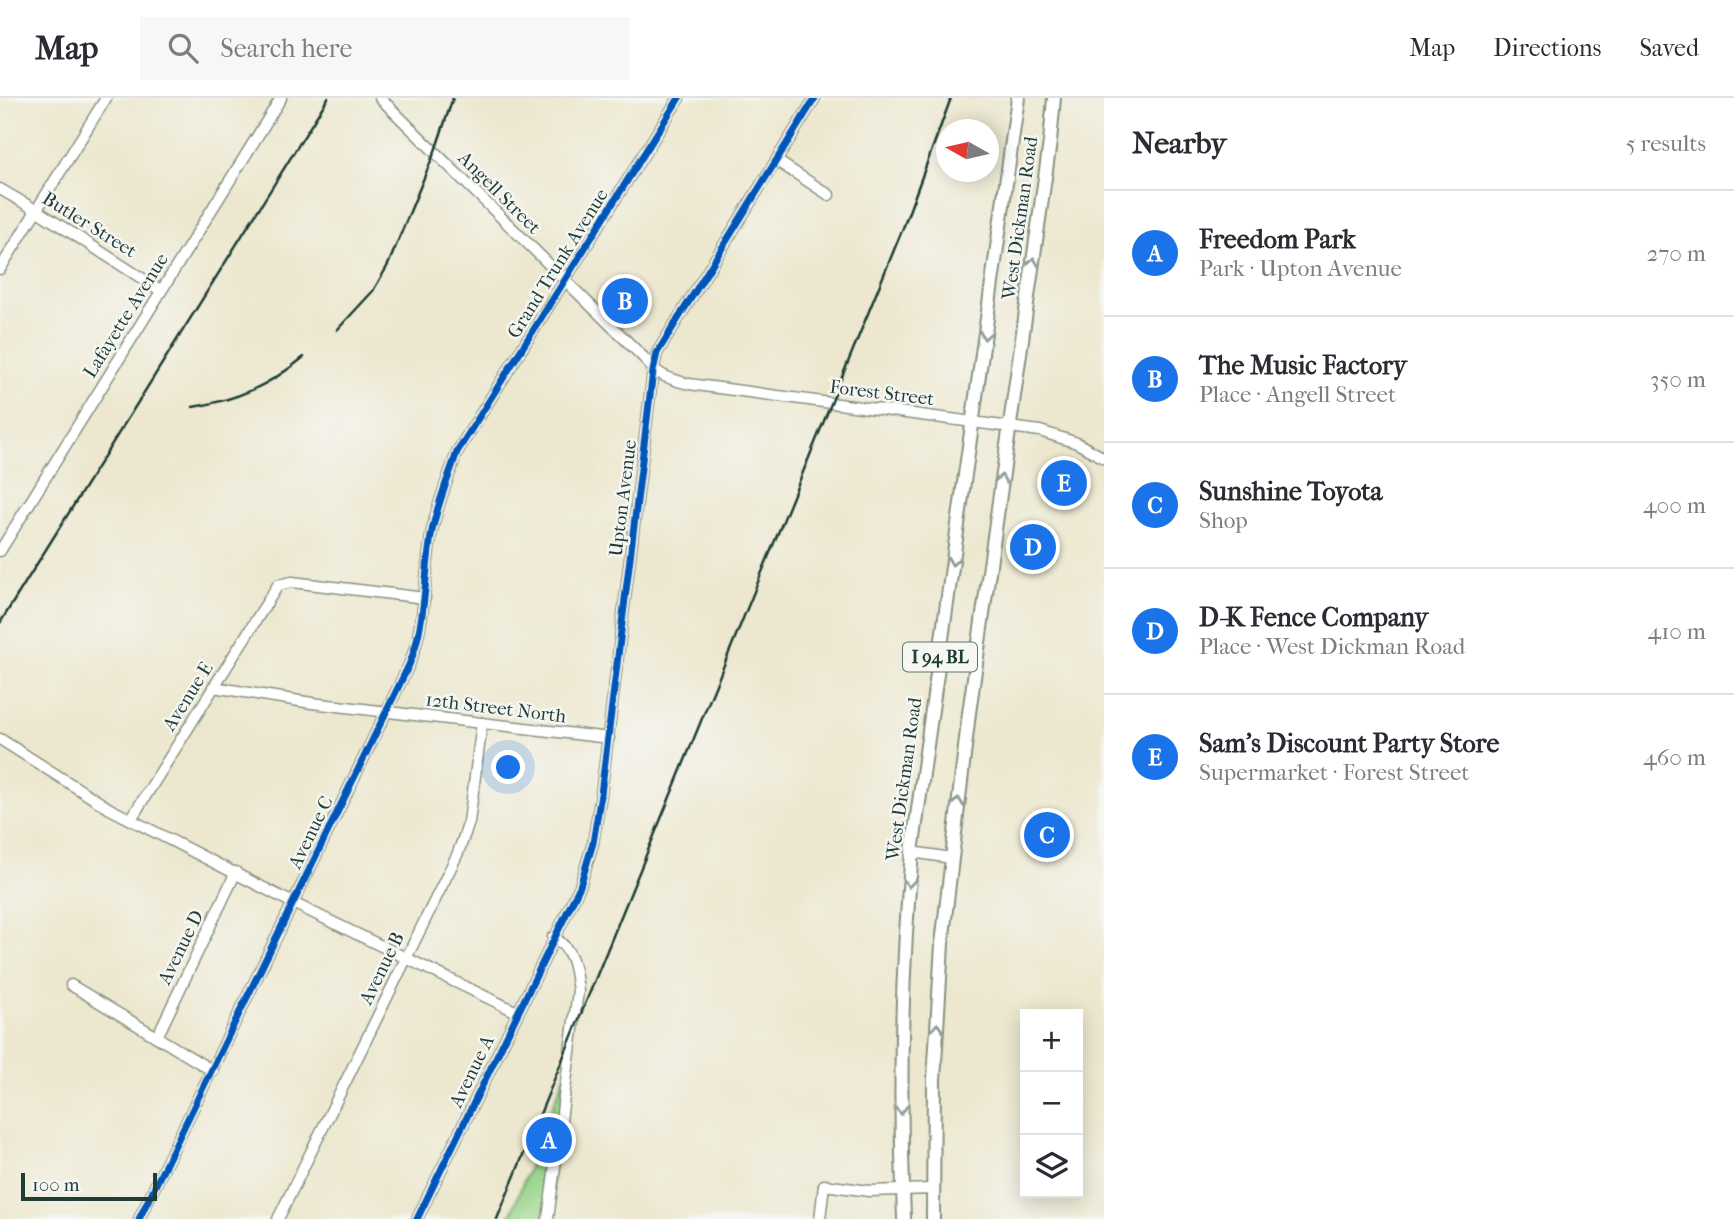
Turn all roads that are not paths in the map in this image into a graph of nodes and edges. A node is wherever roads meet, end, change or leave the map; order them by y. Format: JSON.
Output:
{"nodes":[{"id":1,"x":106,"y":98,"type":"edge"},
{"id":2,"x":281,"y":98,"type":"edge"},
{"id":3,"x":380,"y":98,"type":"edge"},
{"id":4,"x":679,"y":98,"type":"edge"},
{"id":5,"x":815,"y":98,"type":"edge"},
{"id":6,"x":1018,"y":98,"type":"edge"},
{"id":7,"x":1054,"y":98,"type":"edge"},
{"id":8,"x":777,"y":161,"type":"junction"},
{"id":9,"x":0,"y":189,"type":"edge"},
{"id":10,"x":829,"y":195,"type":"dead end"},
{"id":11,"x":36,"y":210,"type":"junction"},
{"id":12,"x":0,"y":269,"type":"edge"},
{"id":13,"x":565,"y":280,"type":"junction"},
{"id":14,"x":160,"y":290,"type":"junction"},
{"id":15,"x":653,"y":371,"type":"junction"},
{"id":16,"x":973,"y":421,"type":"junction"},
{"id":17,"x":1009,"y":426,"type":"junction"},
{"id":18,"x":461,"y":445,"type":"joint"},
{"id":19,"x":1104,"y":458,"type":"edge"},
{"id":20,"x":0,"y":551,"type":"edge"},
{"id":21,"x":425,"y":598,"type":"junction"},
{"id":22,"x":213,"y":687,"type":"junction"},
{"id":23,"x":387,"y":711,"type":"junction"},
{"id":24,"x":482,"y":723,"type":"junction"},
{"id":25,"x":0,"y":738,"type":"edge"},
{"id":26,"x":608,"y":738,"type":"junction"},
{"id":27,"x":131,"y":819,"type":"junction"},
{"id":28,"x":912,"y":852,"type":"junction"},
{"id":29,"x":951,"y":858,"type":"junction"},
{"id":30,"x":236,"y":872,"type":"junction"},
{"id":31,"x":293,"y":903,"type":"junction"},
{"id":32,"x":553,"y":937,"type":"junction"},
{"id":33,"x":406,"y":956,"type":"junction"},
{"id":34,"x":71,"y":985,"type":"dead end"},
{"id":35,"x":517,"y":1012,"type":"junction"},
{"id":36,"x":157,"y":1037,"type":"junction"},
{"id":37,"x":213,"y":1071,"type":"junction"},
{"id":38,"x":903,"y":1188,"type":"junction"},
{"id":39,"x":933,"y":1189,"type":"junction"},
{"id":40,"x":139,"y":1219,"type":"edge"},
{"id":41,"x":278,"y":1219,"type":"edge"},
{"id":42,"x":417,"y":1219,"type":"edge"},
{"id":43,"x":548,"y":1219,"type":"edge"},
{"id":44,"x":820,"y":1219,"type":"edge"},
{"id":45,"x":904,"y":1219,"type":"edge"},
{"id":46,"x":933,"y":1219,"type":"edge"}],
"edges":[{"from":1,"to":11,"type":"street"},
{"from":2,"to":14,"type":"street","name":"Lafayette Avenue"},
{"from":3,"to":13,"type":"street","name":"Angell Street"},
{"from":4,"to":13,"type":"street","name":"Grand Trunk Avenue"},
{"from":5,"to":8,"type":"street","name":"Upton Avenue"},
{"from":6,"to":16,"type":"main road","name":"West Dickman Road","number":"I 94 BL","one_way":true},
{"from":17,"to":7,"type":"main road","name":"West Dickman Road","number":"I 94 BL","one_way":true},
{"from":8,"to":10,"type":"street"},
{"from":8,"to":15,"type":"street","name":"Upton Avenue"},
{"from":9,"to":11,"type":"street","name":"Butler Street"},
{"from":11,"to":12,"type":"street"},
{"from":11,"to":14,"type":"street","name":"Butler Street"},
{"from":13,"to":15,"type":"street","name":"Angell Street"},
{"from":13,"to":18,"type":"street","name":"Grand Trunk Avenue"},
{"from":14,"to":20,"type":"street","name":"Lafayette Avenue"},
{"from":15,"to":16,"type":"street","name":"Forest Street"},
{"from":15,"to":26,"type":"street","name":"Upton Avenue"},
{"from":16,"to":17,"type":"street","name":"Forest Street"},
{"from":16,"to":28,"type":"main road","name":"West Dickman Road","number":"I 94 BL","one_way":true},
{"from":17,"to":19,"type":"street","name":"Forest Street"},
{"from":29,"to":17,"type":"main road","name":"West Dickman Road","number":"I 94 BL","one_way":true},
{"from":18,"to":21,"type":"street","name":"Avenue C"},
{"from":21,"to":22,"type":"street","name":"Avenue E"},
{"from":21,"to":23,"type":"street","name":"Avenue C"},
{"from":22,"to":23,"type":"street","name":"12th Street North"},
{"from":22,"to":27,"type":"street","name":"Avenue E"},
{"from":23,"to":24,"type":"street","name":"12th Street North"},
{"from":23,"to":31,"type":"street","name":"Avenue C"},
{"from":24,"to":26,"type":"street","name":"12th Street North"},
{"from":24,"to":33,"type":"street","name":"Avenue B"},
{"from":25,"to":27,"type":"street"},
{"from":26,"to":32,"type":"street","name":"Upton Avenue"},
{"from":27,"to":30,"type":"street"},
{"from":28,"to":29,"type":"street"},
{"from":28,"to":38,"type":"main road","name":"West Dickman Road","number":"I 94 BL","one_way":true},
{"from":39,"to":29,"type":"main road","name":"West Dickman Road","number":"I 94 BL","one_way":true},
{"from":30,"to":31,"type":"street"},
{"from":30,"to":36,"type":"street","name":"Avenue D"},
{"from":31,"to":33,"type":"street"},
{"from":31,"to":37,"type":"street","name":"Avenue C"},
{"from":32,"to":35,"type":"street","name":"Avenue A"},
{"from":32,"to":43,"type":"street"},
{"from":33,"to":35,"type":"street"},
{"from":33,"to":41,"type":"street","name":"Avenue B"},
{"from":34,"to":36,"type":"street"},
{"from":35,"to":42,"type":"street","name":"Avenue A"},
{"from":36,"to":37,"type":"street"},
{"from":37,"to":40,"type":"street","name":"Avenue C"},
{"from":38,"to":39,"type":"street"},
{"from":38,"to":44,"type":"street"},
{"from":38,"to":45,"type":"main road","name":"West Dickman Road","number":"I 94 BL"},
{"from":39,"to":46,"type":"main road","name":"West Dickman Road","number":"I 94 BL"}]}
